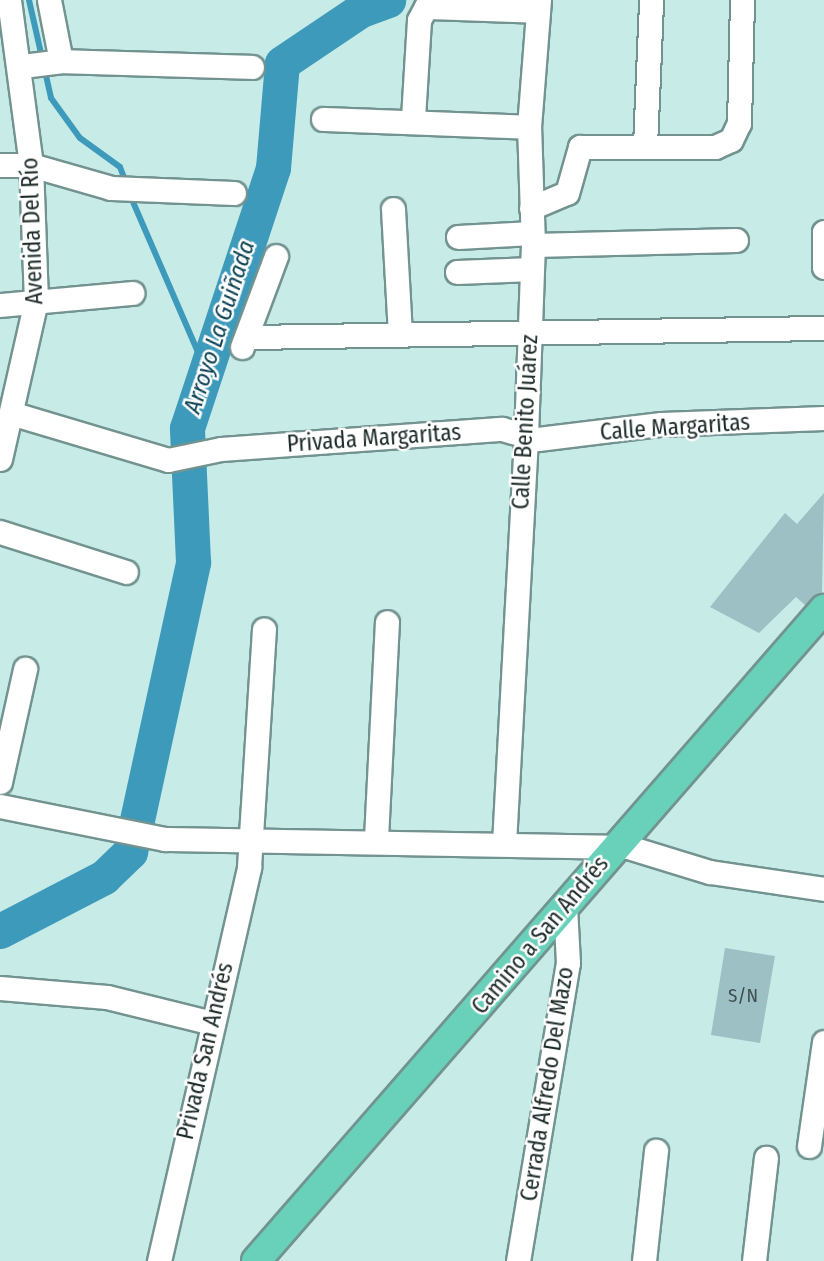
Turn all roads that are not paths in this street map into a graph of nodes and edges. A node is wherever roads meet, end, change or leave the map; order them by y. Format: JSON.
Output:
{"nodes":[{"id":1,"x":9,"y":0,"type":"edge"},
{"id":2,"x":48,"y":0,"type":"edge"},
{"id":3,"x":650,"y":0,"type":"edge"},
{"id":4,"x":742,"y":0,"type":"edge"},
{"id":5,"x":538,"y":5,"type":"edge"},
{"id":6,"x":8,"y":38,"type":"edge"},
{"id":7,"x":43,"y":63,"type":"junction"},
{"id":8,"x":252,"y":67,"type":"dead end"},
{"id":9,"x":413,"y":118,"type":"junction"},
{"id":10,"x":323,"y":119,"type":"dead end"},
{"id":11,"x":529,"y":127,"type":"junction"},
{"id":12,"x":645,"y":146,"type":"junction"},
{"id":13,"x":31,"y":164,"type":"junction"},
{"id":14,"x":0,"y":165,"type":"edge"},
{"id":15,"x":234,"y":193,"type":"dead end"},
{"id":16,"x":531,"y":208,"type":"junction"},
{"id":17,"x":393,"y":209,"type":"dead end"},
{"id":18,"x":824,"y":232,"type":"edge"},
{"id":19,"x":457,"y":237,"type":"dead end"},
{"id":20,"x":533,"y":239,"type":"junction"},
{"id":21,"x":736,"y":240,"type":"dead end"},
{"id":22,"x":276,"y":256,"type":"dead end"},
{"id":23,"x":824,"y":267,"type":"edge"},
{"id":24,"x":532,"y":269,"type":"junction"},
{"id":25,"x":457,"y":272,"type":"dead end"},
{"id":26,"x":132,"y":293,"type":"dead end"},
{"id":27,"x":36,"y":301,"type":"junction"},
{"id":28,"x":0,"y":305,"type":"edge"},
{"id":29,"x":824,"y":328,"type":"edge"},
{"id":30,"x":529,"y":332,"type":"junction"},
{"id":31,"x":400,"y":335,"type":"junction"},
{"id":32,"x":14,"y":414,"type":"junction"},
{"id":33,"x":824,"y":418,"type":"edge"},
{"id":34,"x":526,"y":435,"type":"junction"},
{"id":35,"x":0,"y":459,"type":"edge"},
{"id":36,"x":0,"y":532,"type":"edge"},
{"id":37,"x":126,"y":572,"type":"dead end"},
{"id":38,"x":387,"y":622,"type":"dead end"},
{"id":39,"x":818,"y":623,"type":"edge"},
{"id":40,"x":264,"y":629,"type":"dead end"},
{"id":41,"x":25,"y":669,"type":"dead end"},
{"id":42,"x":0,"y":782,"type":"edge"},
{"id":43,"x":0,"y":806,"type":"edge"},
{"id":44,"x":376,"y":838,"type":"junction"},
{"id":45,"x":252,"y":841,"type":"junction"},
{"id":46,"x":505,"y":844,"type":"junction"},
{"id":47,"x":615,"y":846,"type":"junction"},
{"id":48,"x":824,"y":889,"type":"edge"},
{"id":49,"x":565,"y":906,"type":"junction"},
{"id":50,"x":0,"y":988,"type":"edge"},
{"id":51,"x":212,"y":1023,"type":"junction"},
{"id":52,"x":824,"y":1042,"type":"edge"},
{"id":53,"x":808,"y":1146,"type":"dead end"},
{"id":54,"x":656,"y":1152,"type":"dead end"},
{"id":55,"x":766,"y":1158,"type":"dead end"},
{"id":56,"x":159,"y":1261,"type":"edge"},
{"id":57,"x":256,"y":1261,"type":"edge"},
{"id":58,"x":518,"y":1261,"type":"edge"},
{"id":59,"x":644,"y":1261,"type":"edge"},
{"id":60,"x":754,"y":1261,"type":"edge"}],
"edges":[{"from":1,"to":6,"type":"street","name":"Avenida Del Río"},
{"from":2,"to":7,"type":"street"},
{"from":3,"to":12,"type":"street"},
{"from":4,"to":12,"type":"street"},
{"from":5,"to":9,"type":"street"},
{"from":5,"to":11,"type":"street","name":"Calle Benito Juárez"},
{"from":6,"to":7,"type":"street","name":"Avenida Del Río"},
{"from":7,"to":8,"type":"street"},
{"from":7,"to":13,"type":"street","name":"Avenida Del Río"},
{"from":9,"to":10,"type":"street"},
{"from":9,"to":11,"type":"street"},
{"from":11,"to":16,"type":"street","name":"Calle Benito Juárez"},
{"from":12,"to":16,"type":"street"},
{"from":13,"to":14,"type":"street"},
{"from":13,"to":15,"type":"street"},
{"from":13,"to":27,"type":"street","name":"Avenida Del Río"},
{"from":16,"to":20,"type":"street","name":"Calle Benito Juárez"},
{"from":17,"to":31,"type":"street"},
{"from":18,"to":23,"type":"street"},
{"from":19,"to":20,"type":"street"},
{"from":20,"to":21,"type":"street"},
{"from":20,"to":24,"type":"street","name":"Calle Benito Juárez"},
{"from":22,"to":31,"type":"street"},
{"from":24,"to":25,"type":"street"},
{"from":24,"to":30,"type":"street","name":"Calle Benito Juárez"},
{"from":26,"to":27,"type":"street"},
{"from":27,"to":28,"type":"street"},
{"from":27,"to":32,"type":"street","name":"Avenida Del Río"},
{"from":29,"to":30,"type":"street"},
{"from":30,"to":31,"type":"street"},
{"from":30,"to":34,"type":"street","name":"Calle Benito Juárez"},
{"from":32,"to":34,"type":"street","name":"Privada Margaritas"},
{"from":32,"to":35,"type":"street","name":"Avenida Del Río"},
{"from":33,"to":34,"type":"street","name":"Calle Margaritas"},
{"from":34,"to":46,"type":"street","name":"Calle Benito Juárez"},
{"from":36,"to":37,"type":"street"},
{"from":38,"to":44,"type":"street"},
{"from":39,"to":47,"type":"main road","name":"Camino a San Andrés"},
{"from":40,"to":45,"type":"street","name":"Privada San Andrés"},
{"from":41,"to":42,"type":"street"},
{"from":43,"to":45,"type":"street"},
{"from":44,"to":45,"type":"street"},
{"from":44,"to":46,"type":"street"},
{"from":45,"to":51,"type":"street","name":"Privada San Andrés"},
{"from":46,"to":47,"type":"street"},
{"from":47,"to":48,"type":"street"},
{"from":47,"to":49,"type":"main road","name":"Camino a San Andrés"},
{"from":49,"to":57,"type":"main road","name":"Camino a San Andrés"},
{"from":49,"to":58,"type":"street","name":"Cerrada Alfredo Del Mazo"},
{"from":50,"to":51,"type":"street"},
{"from":51,"to":56,"type":"street","name":"Privada San Andrés"},
{"from":52,"to":53,"type":"street"},
{"from":54,"to":59,"type":"street"},
{"from":55,"to":60,"type":"street"}]}
